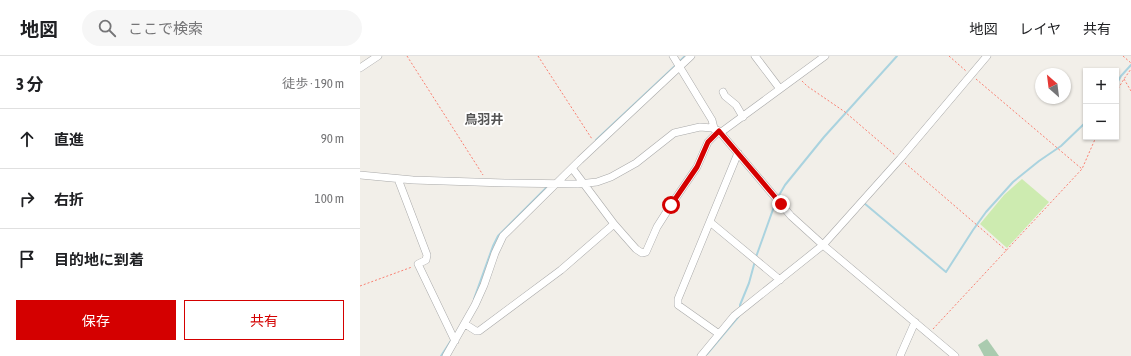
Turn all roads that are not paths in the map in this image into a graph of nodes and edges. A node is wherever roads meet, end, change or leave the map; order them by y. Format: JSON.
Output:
{"nodes":[{"id":1,"x":378,"y":56,"type":"edge"},
{"id":2,"x":673,"y":56,"type":"edge"},
{"id":3,"x":691,"y":56,"type":"edge"},
{"id":4,"x":755,"y":56,"type":"edge"},
{"id":5,"x":825,"y":56,"type":"edge"},
{"id":6,"x":987,"y":56,"type":"edge"},
{"id":7,"x":680,"y":66,"type":"junction"},
{"id":8,"x":360,"y":68,"type":"edge"},
{"id":9,"x":780,"y":89,"type":"junction"},
{"id":10,"x":722,"y":92,"type":"dead end"},
{"id":11,"x":743,"y":116,"type":"junction"},
{"id":12,"x":718,"y":131,"type":"junction"},
{"id":13,"x":738,"y":154,"type":"junction"},
{"id":14,"x":572,"y":168,"type":"junction"},
{"id":15,"x":360,"y":175,"type":"edge"},
{"id":16,"x":398,"y":179,"type":"junction"},
{"id":17,"x":557,"y":183,"type":"junction"},
{"id":18,"x":582,"y":183,"type":"junction"},
{"id":19,"x":710,"y":222,"type":"junction"},
{"id":20,"x":614,"y":224,"type":"junction"},
{"id":21,"x":823,"y":245,"type":"junction"},
{"id":22,"x":780,"y":280,"type":"junction"},
{"id":23,"x":915,"y":322,"type":"junction"},
{"id":24,"x":465,"y":324,"type":"junction"},
{"id":25,"x":719,"y":334,"type":"junction"},
{"id":26,"x":455,"y":341,"type":"junction"},
{"id":27,"x":446,"y":356,"type":"edge"},
{"id":28,"x":701,"y":356,"type":"edge"},
{"id":29,"x":900,"y":356,"type":"edge"},
{"id":30,"x":955,"y":356,"type":"edge"}],
"edges":[{"from":1,"to":8,"type":"street"},
{"from":2,"to":7,"type":"street"},
{"from":3,"to":7,"type":"street"},
{"from":4,"to":9,"type":"street"},
{"from":5,"to":9,"type":"street"},
{"from":6,"to":21,"type":"street"},
{"from":7,"to":12,"type":"street"},
{"from":7,"to":14,"type":"street"},
{"from":9,"to":11,"type":"street"},
{"from":10,"to":11,"type":"street"},
{"from":11,"to":12,"type":"street"},
{"from":12,"to":13,"type":"street"},
{"from":12,"to":18,"type":"street"},
{"from":12,"to":20,"type":"street"},
{"from":13,"to":19,"type":"street"},
{"from":13,"to":21,"type":"street"},
{"from":14,"to":17,"type":"street"},
{"from":14,"to":18,"type":"street"},
{"from":15,"to":16,"type":"street"},
{"from":16,"to":17,"type":"street"},
{"from":16,"to":26,"type":"street"},
{"from":17,"to":18,"type":"street"},
{"from":17,"to":24,"type":"street"},
{"from":18,"to":20,"type":"street"},
{"from":19,"to":22,"type":"street"},
{"from":19,"to":25,"type":"street"},
{"from":20,"to":24,"type":"street"},
{"from":21,"to":22,"type":"street"},
{"from":21,"to":23,"type":"street"},
{"from":22,"to":25,"type":"street"},
{"from":23,"to":29,"type":"street"},
{"from":23,"to":30,"type":"street"},
{"from":24,"to":26,"type":"street"},
{"from":25,"to":28,"type":"street"},
{"from":26,"to":27,"type":"street"}]}
